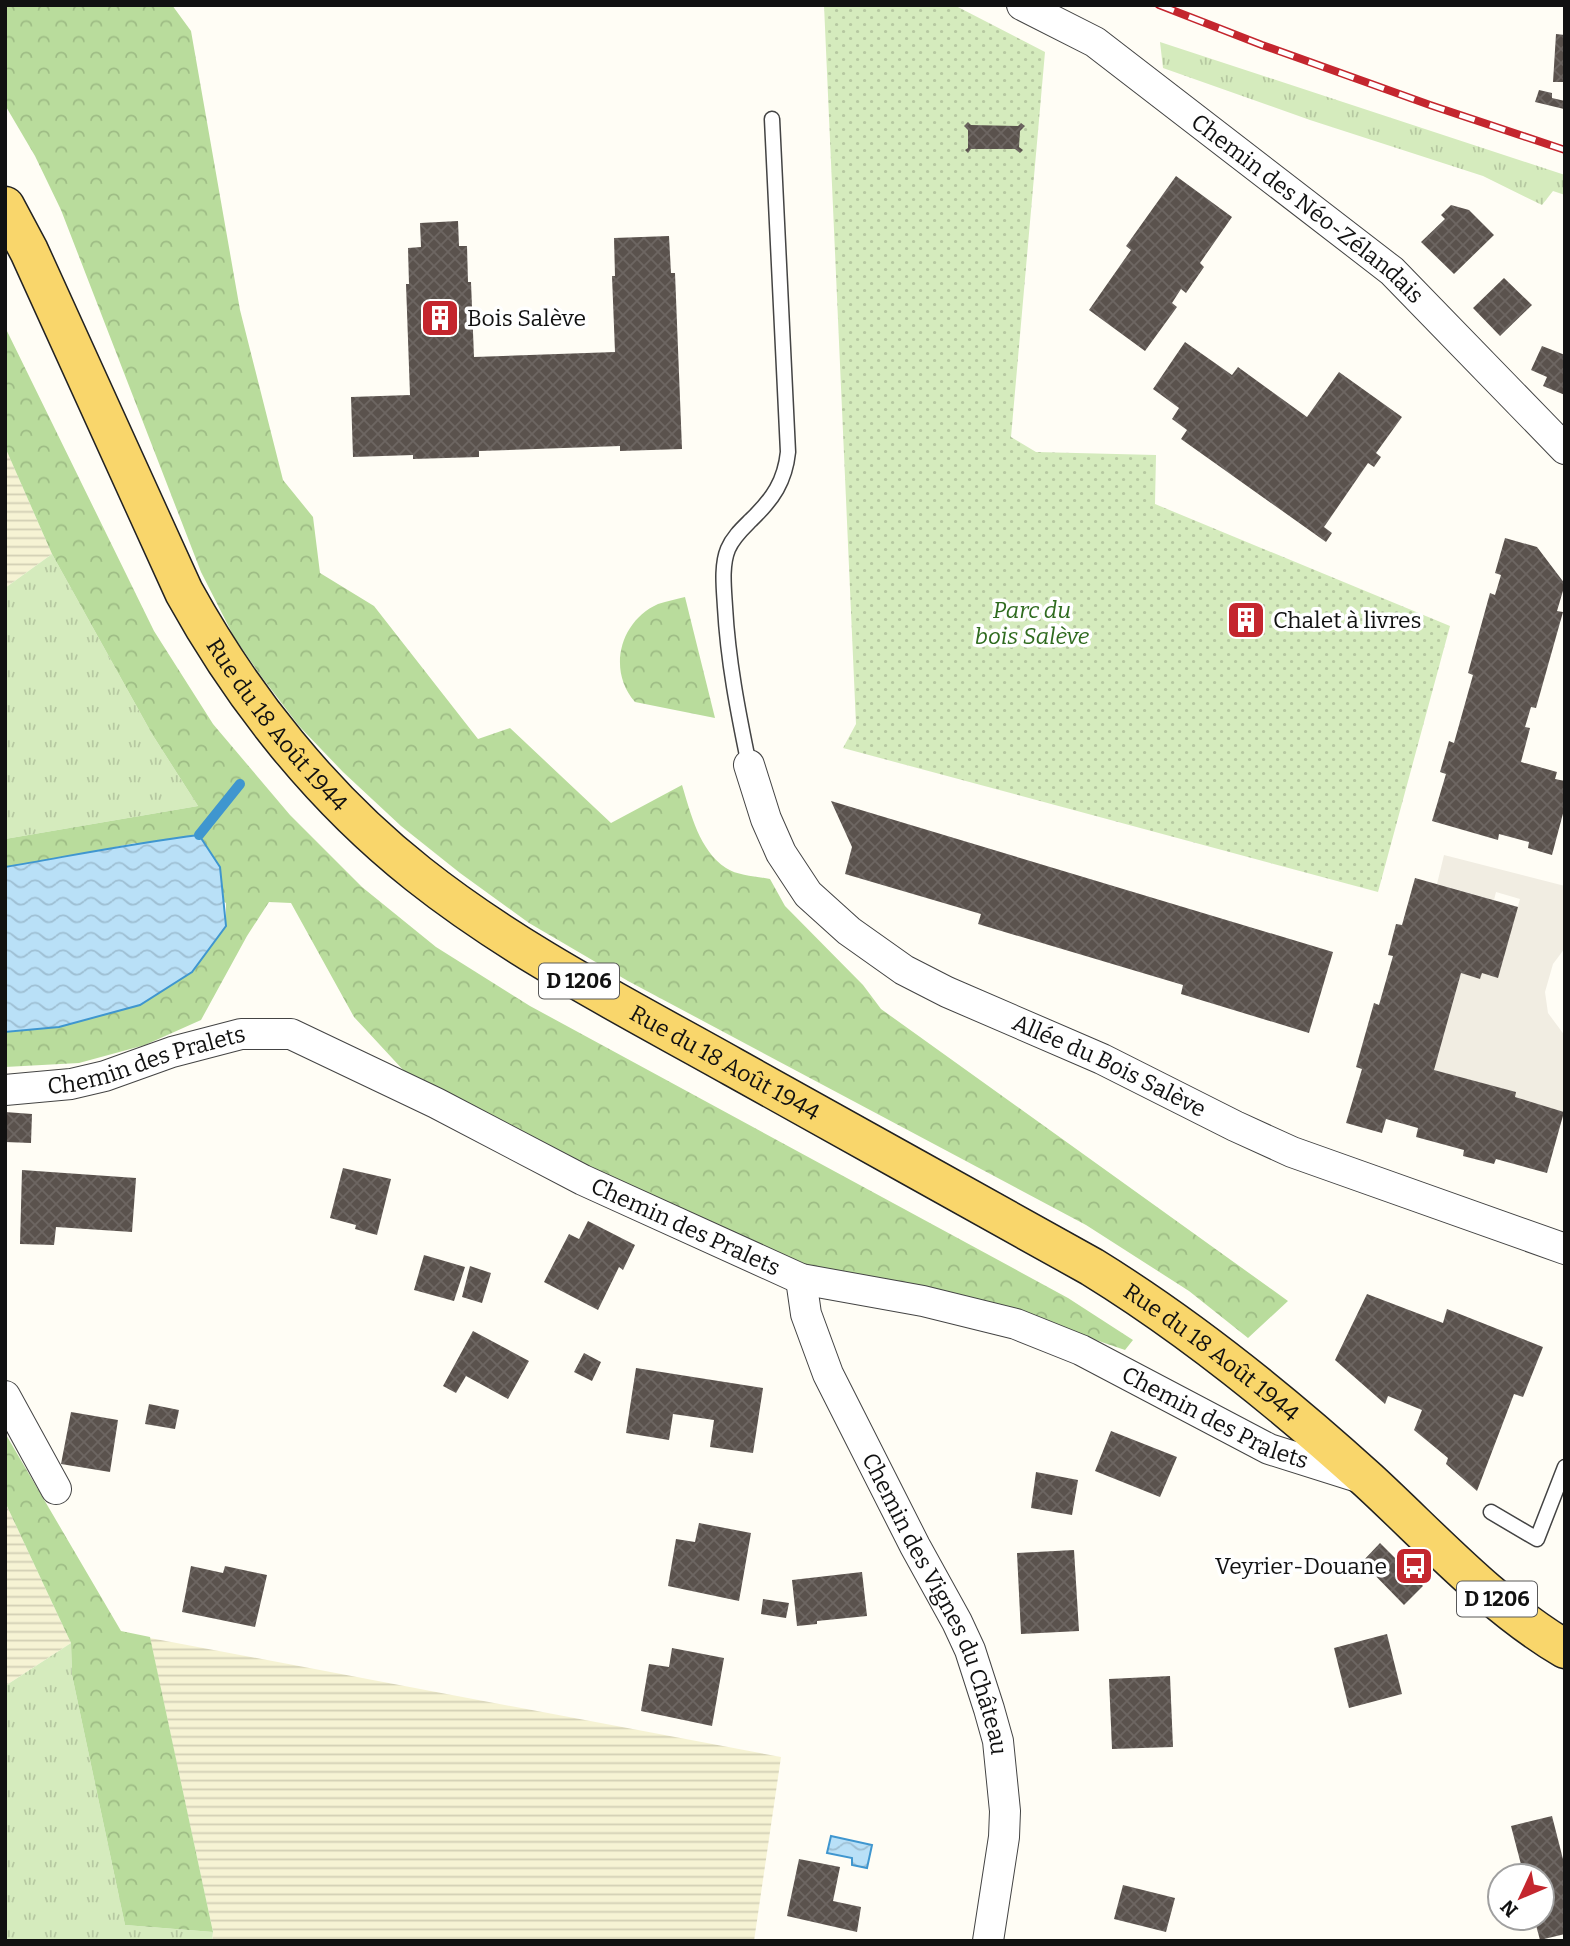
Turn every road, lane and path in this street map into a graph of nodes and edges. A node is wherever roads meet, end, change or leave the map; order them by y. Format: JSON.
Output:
{"nodes":[{"id":1,"x":1022,"y":5,"type":"edge"},
{"id":2,"x":772,"y":119,"type":"dead end"},
{"id":3,"x":5,"y":206,"type":"edge"},
{"id":4,"x":1565,"y":449,"type":"edge"},
{"id":5,"x":749,"y":765,"type":"joint"},
{"id":6,"x":5,"y":1090,"type":"edge"},
{"id":7,"x":1565,"y":1249,"type":"edge"},
{"id":8,"x":801,"y":1279,"type":"junction"},
{"id":9,"x":5,"y":1396,"type":"edge"},
{"id":10,"x":1565,"y":1467,"type":"edge"},
{"id":11,"x":1368,"y":1480,"type":"junction"},
{"id":12,"x":57,"y":1489,"type":"dead end"},
{"id":13,"x":1491,"y":1512,"type":"dead end"},
{"id":14,"x":1565,"y":1649,"type":"edge"},
{"id":15,"x":988,"y":1941,"type":"edge"}],
"edges":[{"from":1,"to":4,"type":"street","name":"Chemin des Néo-Zélandais"},
{"from":2,"to":5,"type":"lane"},
{"from":3,"to":11,"type":"main road","name":"Rue du 18 Août 1944","number":"D 1206"},
{"from":5,"to":7,"type":"street","name":"Allée du Bois Salève"},
{"from":6,"to":8,"type":"street","name":"Chemin des Pralets"},
{"from":8,"to":11,"type":"street","name":"Chemin des Pralets"},
{"from":8,"to":15,"type":"street","name":"Chemin des Vignes du Château"},
{"from":9,"to":12,"type":"street"},
{"from":10,"to":13,"type":"lane"},
{"from":11,"to":14,"type":"main road","name":"Rue du 18 Août 1944","number":"D 1206"}]}
